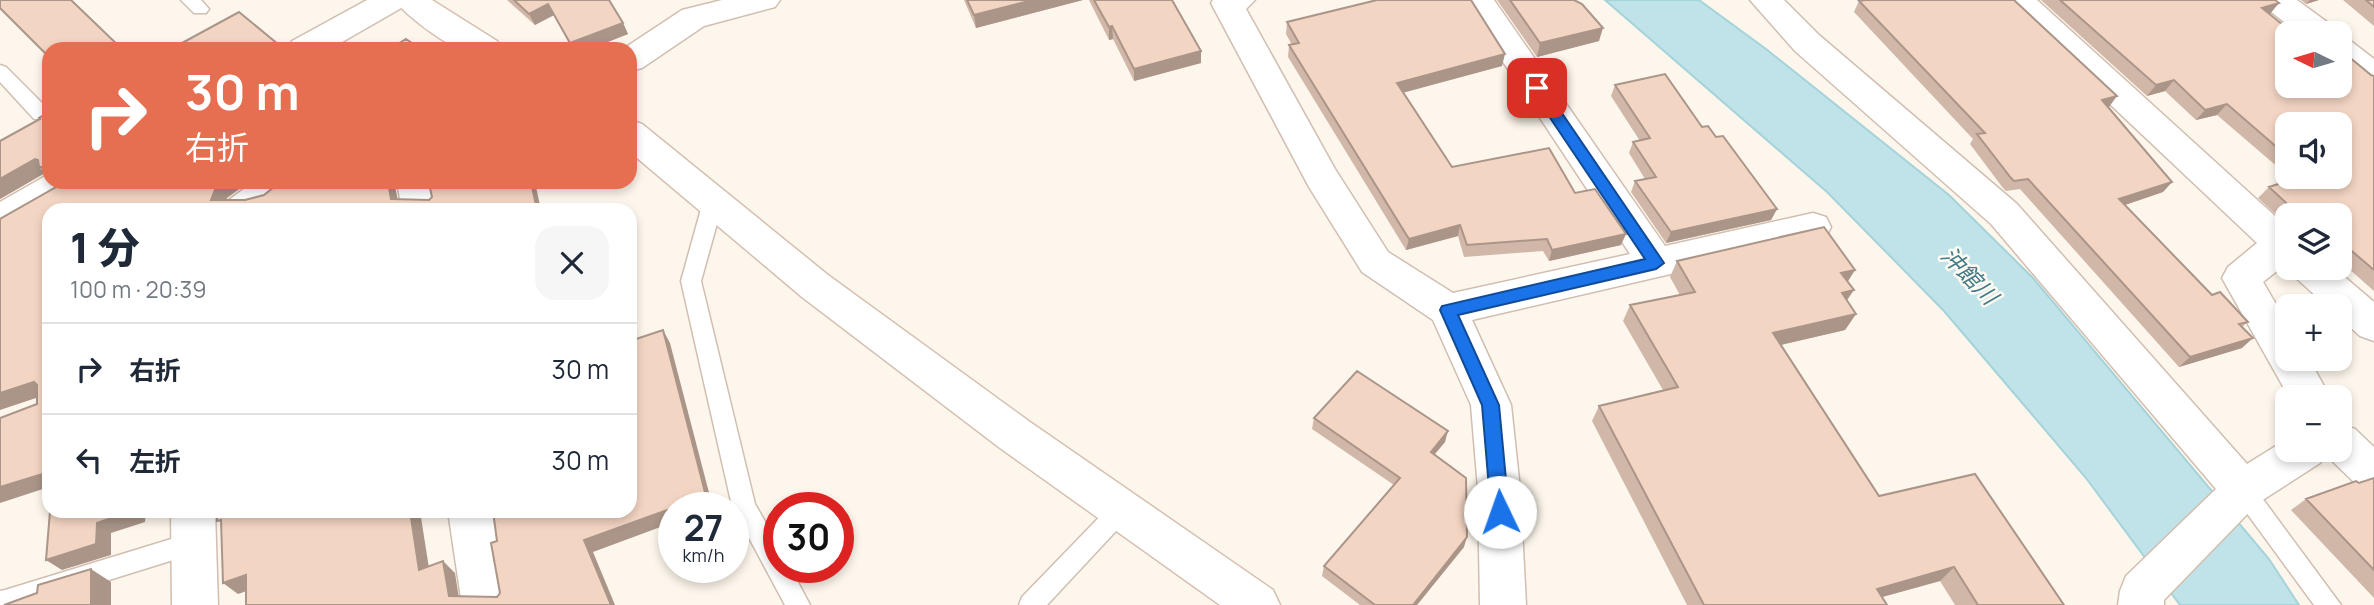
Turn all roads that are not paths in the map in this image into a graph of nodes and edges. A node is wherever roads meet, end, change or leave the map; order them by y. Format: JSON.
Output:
{"nodes":[{"id":1,"x":392,"y":0,"type":"edge"},
{"id":2,"x":411,"y":0,"type":"edge"},
{"id":3,"x":764,"y":0,"type":"edge"},
{"id":4,"x":1478,"y":0,"type":"edge"},
{"id":5,"x":1766,"y":0,"type":"edge"},
{"id":6,"x":2018,"y":0,"type":"edge"},
{"id":7,"x":2276,"y":0,"type":"edge"},
{"id":8,"x":1231,"y":1,"type":"edge"},
{"id":9,"x":2303,"y":21,"type":"edge"},
{"id":10,"x":317,"y":42,"type":"edge"},
{"id":11,"x":473,"y":42,"type":"edge"},
{"id":12,"x":637,"y":55,"type":"edge"},
{"id":13,"x":2352,"y":59,"type":"edge"},
{"id":14,"x":0,"y":71,"type":"edge"},
{"id":15,"x":2374,"y":76,"type":"edge"},
{"id":16,"x":41,"y":114,"type":"edge"},
{"id":17,"x":637,"y":139,"type":"edge"},
{"id":18,"x":53,"y":189,"type":"edge"},
{"id":19,"x":269,"y":189,"type":"edge"},
{"id":20,"x":713,"y":202,"type":"junction"},
{"id":21,"x":251,"y":203,"type":"edge"},
{"id":22,"x":0,"y":219,"type":"edge"},
{"id":23,"x":1813,"y":227,"type":"edge"},
{"id":24,"x":2275,"y":236,"type":"edge"},
{"id":25,"x":2275,"y":262,"type":"edge"},
{"id":26,"x":1656,"y":263,"type":"junction"},
{"id":27,"x":2323,"y":280,"type":"edge"},
{"id":28,"x":1448,"y":310,"type":"junction"},
{"id":29,"x":2374,"y":325,"type":"edge"},
{"id":30,"x":2275,"y":337,"type":"edge"},
{"id":31,"x":2352,"y":453,"type":"edge"},
{"id":32,"x":2288,"y":462,"type":"edge"},
{"id":33,"x":2374,"y":474,"type":"edge"},
{"id":34,"x":2237,"y":497,"type":"junction"},
{"id":35,"x":1121,"y":510,"type":"junction"},
{"id":36,"x":471,"y":518,"type":"edge"},
{"id":37,"x":194,"y":527,"type":"edge"},
{"id":38,"x":2142,"y":598,"type":"edge"},
{"id":39,"x":5,"y":601,"type":"edge"},
{"id":40,"x":194,"y":605,"type":"edge"},
{"id":41,"x":485,"y":605,"type":"edge"},
{"id":42,"x":798,"y":605,"type":"edge"},
{"id":43,"x":1031,"y":605,"type":"edge"},
{"id":44,"x":1257,"y":605,"type":"edge"},
{"id":45,"x":1503,"y":605,"type":"edge"},
{"id":46,"x":2329,"y":605,"type":"edge"}],
"edges":[{"from":1,"to":10,"type":"street"},
{"from":2,"to":11,"type":"street"},
{"from":3,"to":12,"type":"street"},
{"from":4,"to":26,"type":"street"},
{"from":5,"to":34,"type":"street"},
{"from":6,"to":24,"type":"street"},
{"from":7,"to":9,"type":"street"},
{"from":8,"to":28,"type":"street"},
{"from":13,"to":15,"type":"street"},
{"from":14,"to":16,"type":"lane"},
{"from":17,"to":20,"type":"street"},
{"from":18,"to":22,"type":"street"},
{"from":19,"to":21,"type":"street"},
{"from":20,"to":35,"type":"street"},
{"from":20,"to":42,"type":"lane"},
{"from":23,"to":26,"type":"street"},
{"from":25,"to":30,"type":"street"},
{"from":26,"to":28,"type":"street"},
{"from":27,"to":29,"type":"street"},
{"from":28,"to":45,"type":"street"},
{"from":31,"to":33,"type":"street"},
{"from":32,"to":34,"type":"street"},
{"from":34,"to":38,"type":"street"},
{"from":34,"to":46,"type":"lane"},
{"from":35,"to":43,"type":"lane"},
{"from":35,"to":44,"type":"street"},
{"from":36,"to":41,"type":"street"},
{"from":37,"to":39,"type":"lane"},
{"from":37,"to":40,"type":"street"}]}
